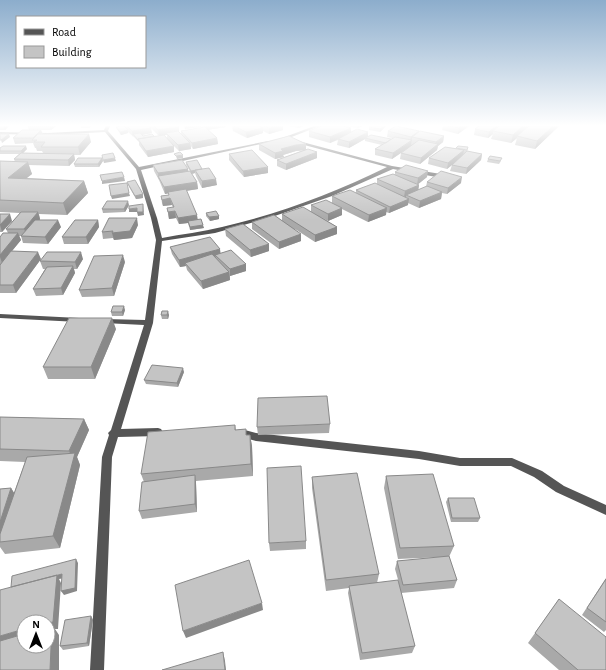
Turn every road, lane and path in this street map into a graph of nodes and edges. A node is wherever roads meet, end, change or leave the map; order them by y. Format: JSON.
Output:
{"nodes":[{"id":1,"x":128,"y":157,"type":"edge"},
{"id":2,"x":196,"y":157,"type":"edge"},
{"id":3,"x":356,"y":157,"type":"edge"},
{"id":4,"x":392,"y":167,"type":"junction"},
{"id":5,"x":138,"y":170,"type":"junction"},
{"id":6,"x":452,"y":178,"type":"edge"},
{"id":7,"x":159,"y":240,"type":"junction"},
{"id":8,"x":0,"y":316,"type":"edge"},
{"id":9,"x":149,"y":323,"type":"junction"},
{"id":10,"x":233,"y":431,"type":"edge"},
{"id":11,"x":167,"y":432,"type":"edge"},
{"id":12,"x":113,"y":433,"type":"junction"},
{"id":13,"x":606,"y":510,"type":"edge"},
{"id":14,"x":97,"y":670,"type":"edge"}],
"edges":[{"from":1,"to":5,"type":"street"},
{"from":2,"to":5,"type":"street"},
{"from":3,"to":4,"type":"street"},
{"from":4,"to":6,"type":"street"},
{"from":4,"to":7,"type":"street"},
{"from":5,"to":7,"type":"street"},
{"from":7,"to":9,"type":"street"},
{"from":8,"to":9,"type":"street"},
{"from":9,"to":12,"type":"street"},
{"from":10,"to":13,"type":"street"},
{"from":11,"to":12,"type":"street"},
{"from":12,"to":14,"type":"street"}]}
